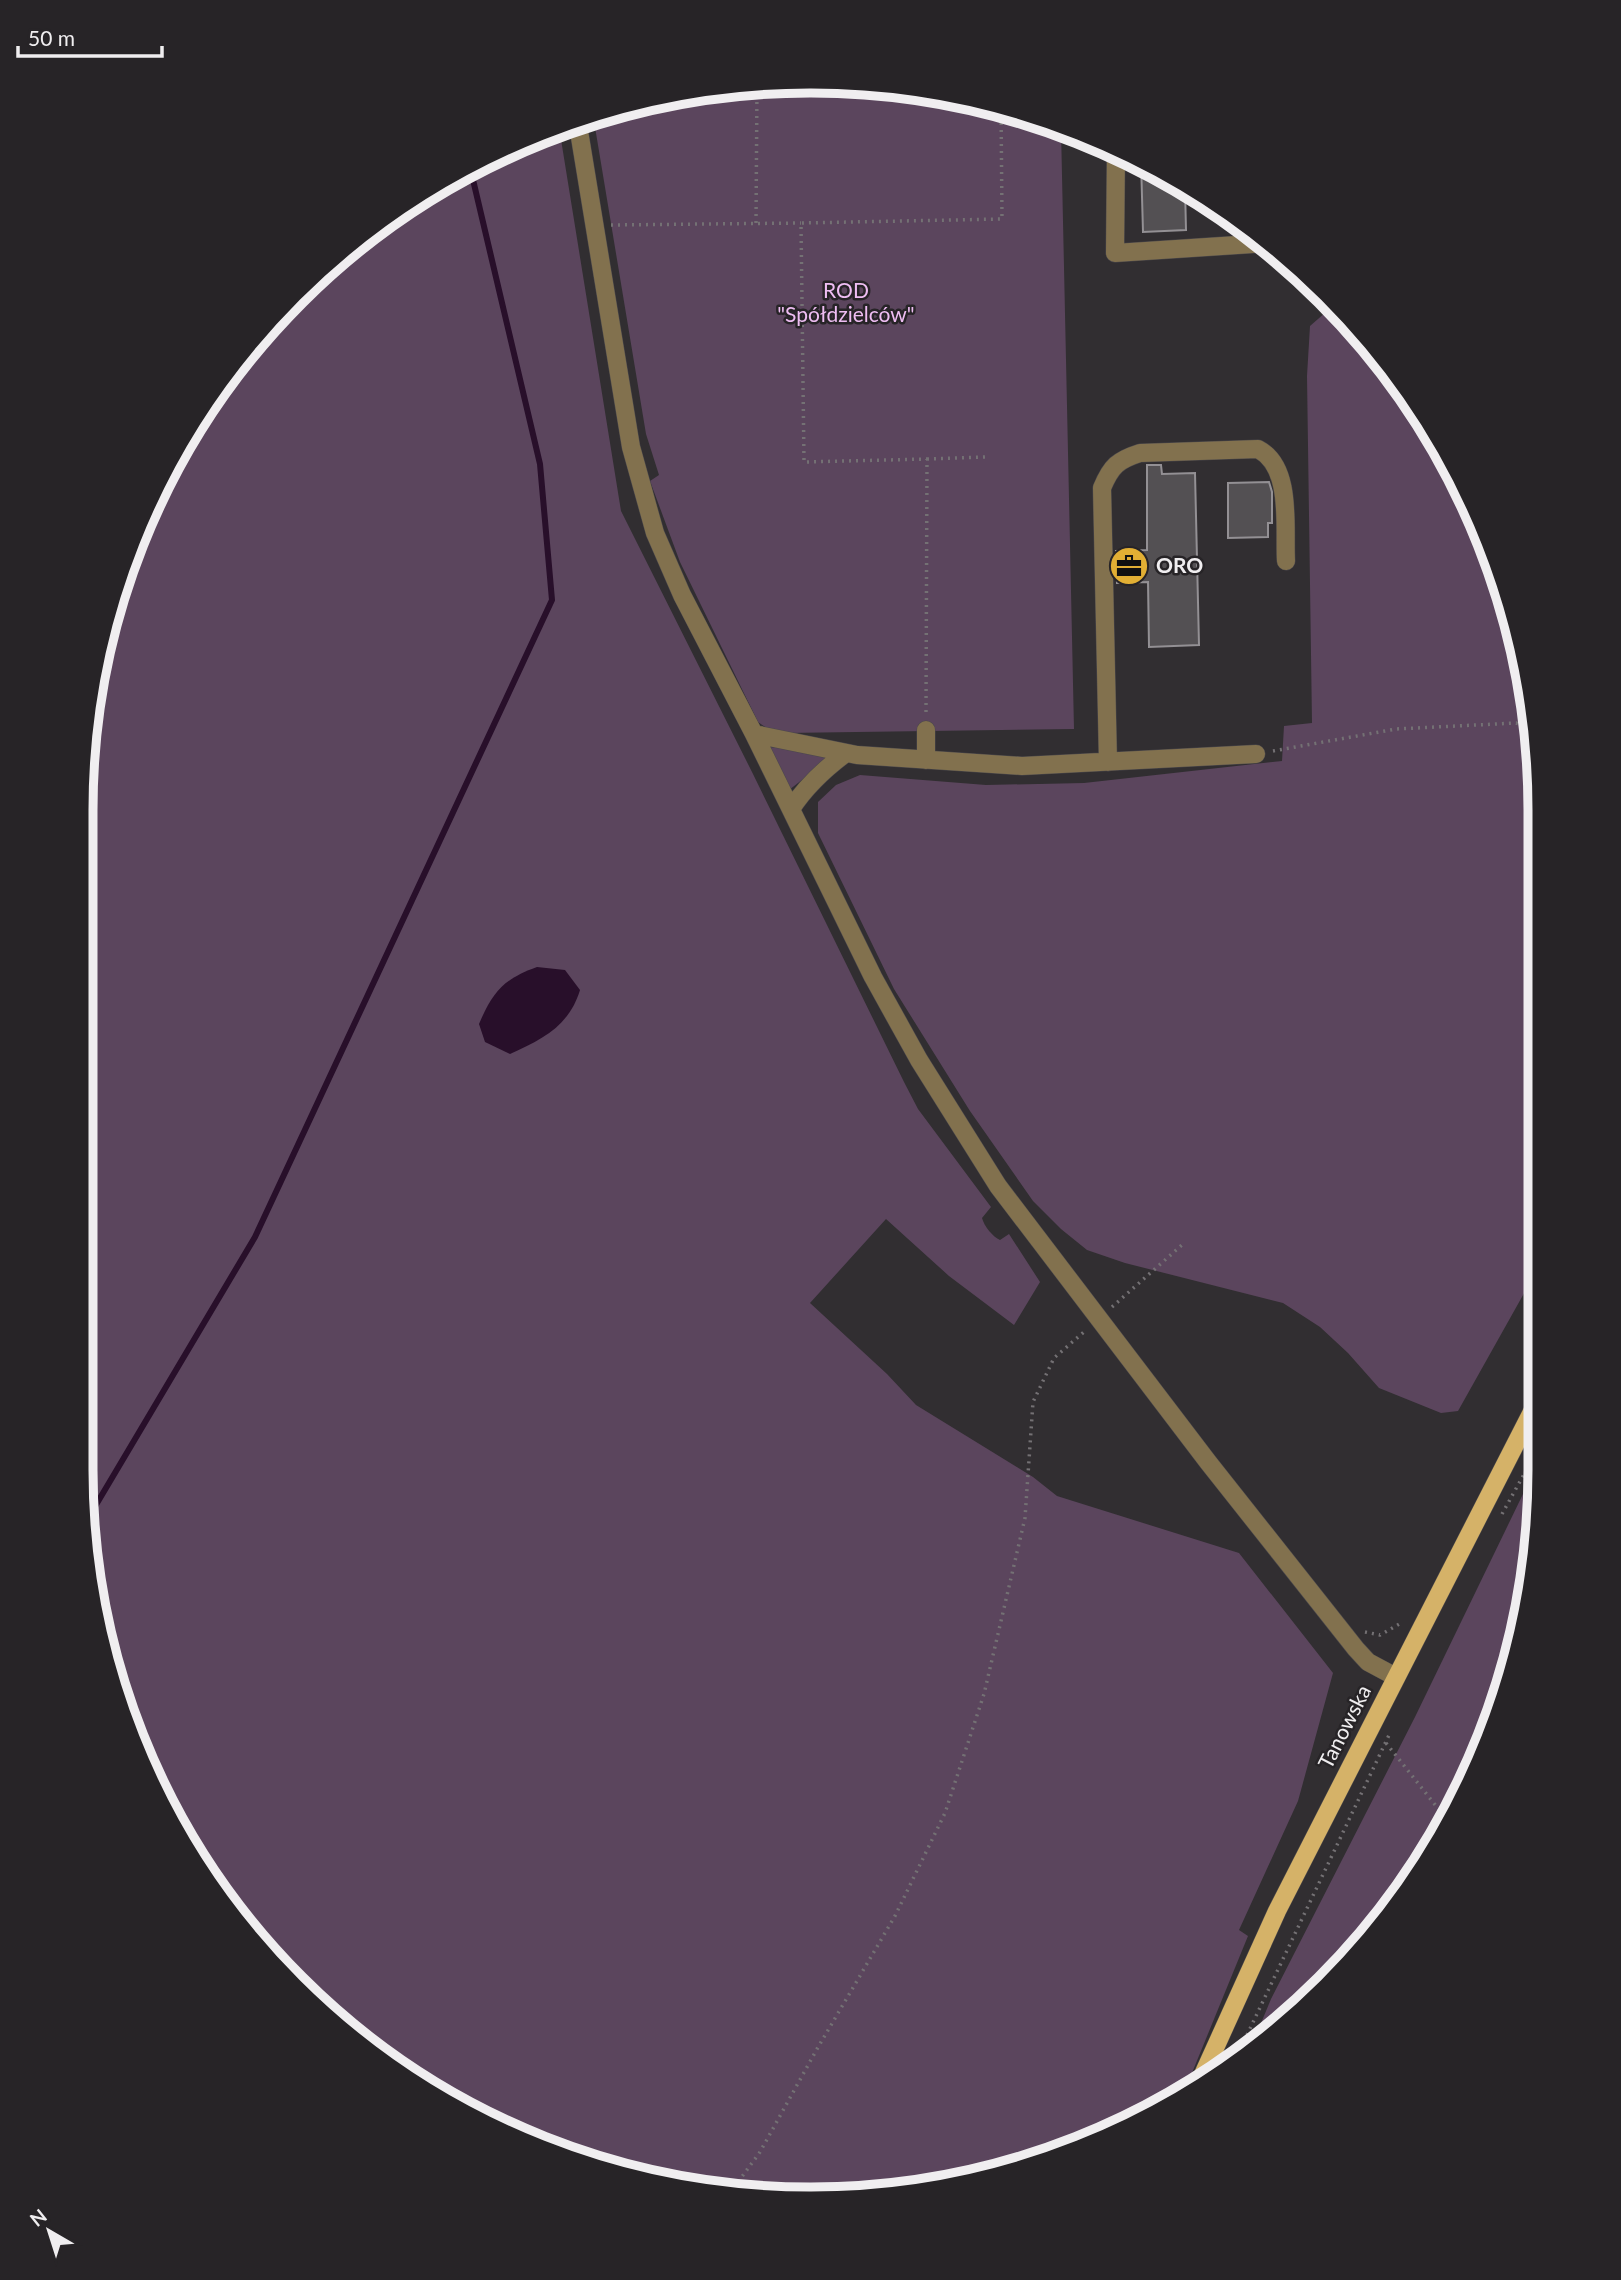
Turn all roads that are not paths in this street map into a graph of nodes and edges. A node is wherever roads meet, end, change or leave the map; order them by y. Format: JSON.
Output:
{"nodes":[{"id":1,"x":579,"y":131,"type":"edge"},
{"id":2,"x":1116,"y":161,"type":"edge"},
{"id":3,"x":1251,"y":244,"type":"edge"},
{"id":4,"x":1286,"y":561,"type":"dead end"},
{"id":5,"x":926,"y":730,"type":"road end"},
{"id":6,"x":754,"y":734,"type":"junction"},
{"id":7,"x":846,"y":753,"type":"junction"},
{"id":8,"x":1256,"y":754,"type":"road end"},
{"id":9,"x":926,"y":760,"type":"junction"},
{"id":10,"x":1108,"y":762,"type":"junction"},
{"id":11,"x":791,"y":809,"type":"junction"},
{"id":12,"x":1528,"y":1420,"type":"edge"},
{"id":13,"x":1396,"y":1676,"type":"junction"},
{"id":14,"x":1206,"y":2068,"type":"edge"}],
"edges":[{"from":1,"to":6,"type":"street"},
{"from":2,"to":3,"type":"street"},
{"from":4,"to":10,"type":"street"},
{"from":5,"to":9,"type":"street"},
{"from":6,"to":7,"type":"street"},
{"from":6,"to":11,"type":"street"},
{"from":7,"to":9,"type":"street"},
{"from":7,"to":11,"type":"street"},
{"from":8,"to":10,"type":"street"},
{"from":9,"to":10,"type":"street"},
{"from":11,"to":13,"type":"street"},
{"from":12,"to":13,"type":"main road","name":"Tanowska"},
{"from":13,"to":14,"type":"main road","name":"Tanowska"}]}
